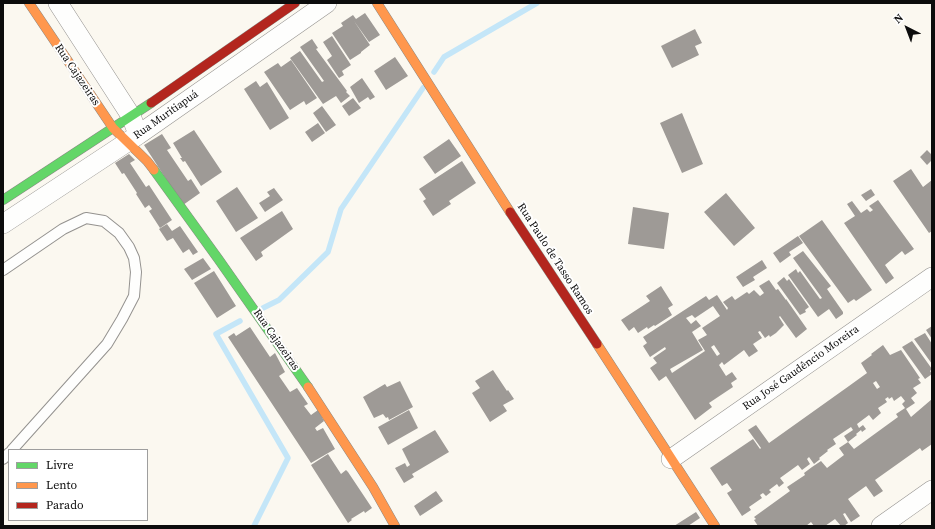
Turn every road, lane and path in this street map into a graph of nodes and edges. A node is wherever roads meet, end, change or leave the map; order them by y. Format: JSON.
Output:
{"nodes":[{"id":1,"x":29,"y":3,"type":"edge"},
{"id":2,"x":58,"y":3,"type":"edge"},
{"id":3,"x":295,"y":3,"type":"edge"},
{"id":4,"x":327,"y":3,"type":"edge"},
{"id":5,"x":377,"y":3,"type":"edge"},
{"id":6,"x":132,"y":116,"type":"junction"},
{"id":7,"x":112,"y":128,"type":"junction"},
{"id":8,"x":133,"y":139,"type":"junction"},
{"id":9,"x":147,"y":161,"type":"joint"},
{"id":10,"x":3,"y":200,"type":"edge"},
{"id":11,"x":3,"y":224,"type":"edge"},
{"id":12,"x":3,"y":270,"type":"edge"},
{"id":13,"x":932,"y":277,"type":"edge"},
{"id":14,"x":13,"y":449,"type":"edge"},
{"id":15,"x":671,"y":459,"type":"junction"},
{"id":16,"x":932,"y":490,"type":"edge"},
{"id":17,"x":395,"y":526,"type":"edge"},
{"id":18,"x":715,"y":526,"type":"edge"},
{"id":19,"x":881,"y":526,"type":"edge"}],
"edges":[{"from":1,"to":7,"type":"street","name":"Rua Cajazeiras"},
{"from":2,"to":6,"type":"street","name":"Rua Cajazeiras"},
{"from":3,"to":6,"type":"street","name":"Rua Muritiapuá"},
{"from":4,"to":8,"type":"street","name":"Rua Muritiapuá"},
{"from":5,"to":15,"type":"street","name":"Rua Paulo de Tasso Ramos"},
{"from":6,"to":7,"type":"street","name":"Rua Muritiapuá"},
{"from":6,"to":8,"type":"street","name":"Rua Cajazeiras"},
{"from":7,"to":8,"type":"street","name":"Rua Cajazeiras"},
{"from":7,"to":10,"type":"street","name":"Rua Muritiapuá"},
{"from":8,"to":9,"type":"street","name":"Rua Cajazeiras"},
{"from":8,"to":11,"type":"street","name":"Rua Muritiapuá"},
{"from":9,"to":17,"type":"street","name":"Rua Cajazeiras"},
{"from":12,"to":14,"type":"lane"},
{"from":13,"to":15,"type":"street","name":"Rua José Gaudêncio Moreira"},
{"from":15,"to":18,"type":"street","name":"Rua Paulo de Tasso Ramos"},
{"from":16,"to":19,"type":"street"}]}
